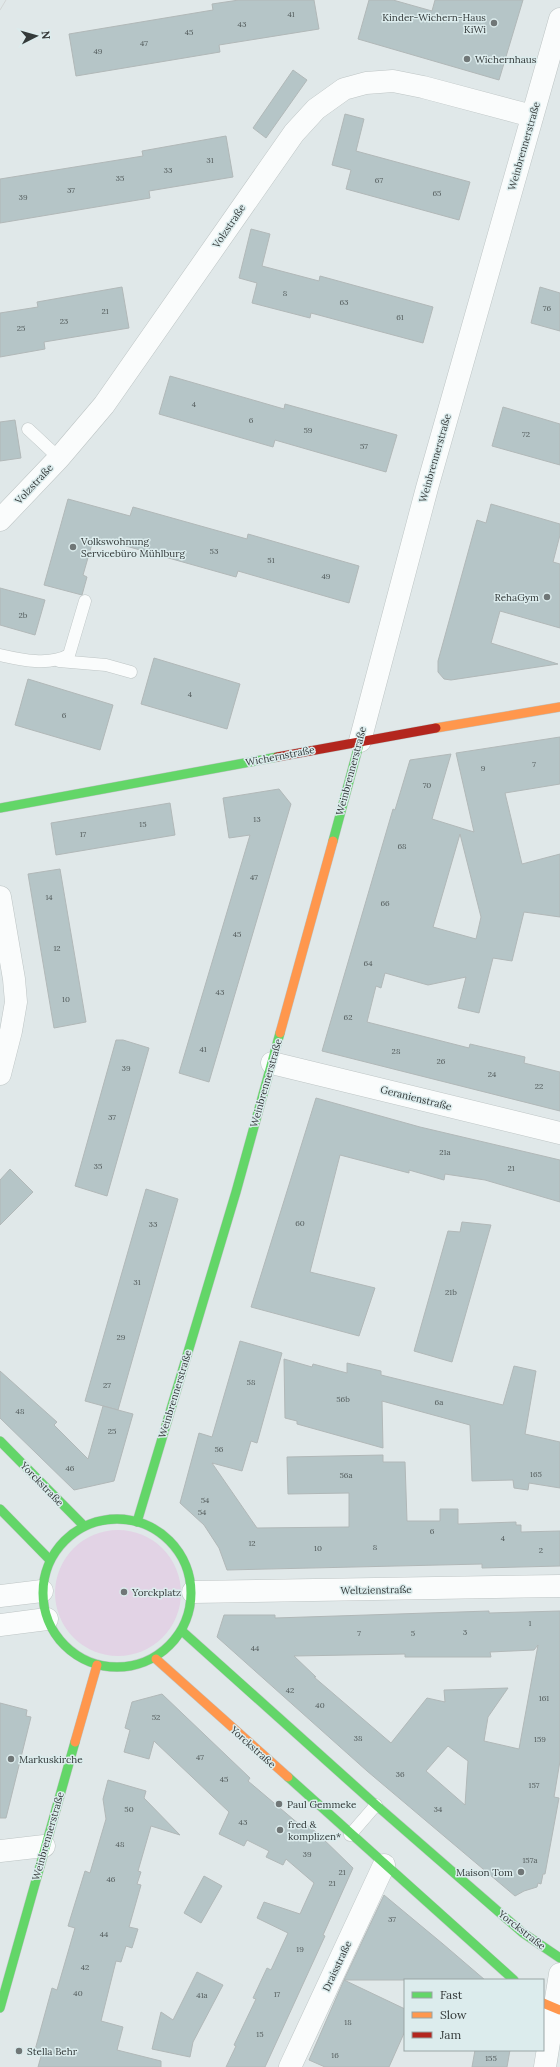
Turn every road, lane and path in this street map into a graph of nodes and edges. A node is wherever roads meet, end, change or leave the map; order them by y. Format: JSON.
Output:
{"nodes":[{"id":1,"x":560,"y":19,"type":"edge"},
{"id":2,"x":532,"y":116,"type":"junction"},
{"id":3,"x":28,"y":429,"type":"dead end"},
{"id":4,"x":59,"y":458,"type":"junction"},
{"id":5,"x":0,"y":520,"type":"edge"},
{"id":6,"x":85,"y":601,"type":"dead end"},
{"id":7,"x":0,"y":655,"type":"edge"},
{"id":8,"x":59,"y":661,"type":"junction"},
{"id":9,"x":131,"y":672,"type":"dead end"},
{"id":10,"x":560,"y":707,"type":"edge"},
{"id":11,"x":360,"y":741,"type":"junction"},
{"id":12,"x":0,"y":808,"type":"edge"},
{"id":13,"x":0,"y":897,"type":"edge"},
{"id":14,"x":272,"y":1063,"type":"junction"},
{"id":15,"x":0,"y":1074,"type":"edge"},
{"id":16,"x":560,"y":1133,"type":"edge"},
{"id":17,"x":0,"y":1441,"type":"edge"},
{"id":18,"x":0,"y":1509,"type":"edge"},
{"id":19,"x":137,"y":1522,"type":"junction"},
{"id":20,"x":84,"y":1526,"type":"junction"},
{"id":21,"x":50,"y":1560,"type":"junction"},
{"id":22,"x":560,"y":1586,"type":"edge"},
{"id":23,"x":42,"y":1591,"type":"junction"},
{"id":24,"x":192,"y":1592,"type":"junction"},
{"id":25,"x":0,"y":1596,"type":"edge"},
{"id":26,"x":47,"y":1619,"type":"junction"},
{"id":27,"x":0,"y":1625,"type":"edge"},
{"id":28,"x":182,"y":1631,"type":"junction"},
{"id":29,"x":156,"y":1659,"type":"junction"},
{"id":30,"x":97,"y":1665,"type":"junction"},
{"id":31,"x":376,"y":1805,"type":"junction"},
{"id":32,"x":350,"y":1834,"type":"junction"},
{"id":33,"x":44,"y":1846,"type":"junction"},
{"id":34,"x":0,"y":1851,"type":"edge"},
{"id":35,"x":384,"y":1865,"type":"junction"},
{"id":36,"x":560,"y":1958,"type":"edge"},
{"id":37,"x":560,"y":1974,"type":"edge"},
{"id":38,"x":513,"y":1979,"type":"edge"},
{"id":39,"x":553,"y":2007,"type":"edge"},
{"id":40,"x":0,"y":2008,"type":"edge"},
{"id":41,"x":290,"y":2067,"type":"edge"},
{"id":42,"x":545,"y":2067,"type":"edge"}],
"edges":[{"from":1,"to":2,"type":"street","name":"Weinbrennerstraße"},
{"from":2,"to":4,"type":"street","name":"Volzstraße"},
{"from":2,"to":11,"type":"street","name":"Weinbrennerstraße"},
{"from":3,"to":4,"type":"lane"},
{"from":4,"to":5,"type":"street","name":"Volzstraße"},
{"from":6,"to":8,"type":"lane"},
{"from":7,"to":8,"type":"lane"},
{"from":8,"to":9,"type":"lane"},
{"from":10,"to":11,"type":"street","name":"Wichernstraße"},
{"from":11,"to":12,"type":"street","name":"Wichernstraße"},
{"from":11,"to":14,"type":"street","name":"Weinbrennerstraße"},
{"from":13,"to":15,"type":"street"},
{"from":14,"to":16,"type":"street","name":"Geranienstraße"},
{"from":14,"to":19,"type":"street","name":"Weinbrennerstraße"},
{"from":17,"to":20,"type":"street","name":"Yorckstraße"},
{"from":18,"to":21,"type":"street"},
{"from":19,"to":20,"type":"street"},
{"from":19,"to":24,"type":"street"},
{"from":20,"to":21,"type":"street"},
{"from":21,"to":23,"type":"street"},
{"from":22,"to":24,"type":"street","name":"Weltzienstraße"},
{"from":23,"to":25,"type":"street"},
{"from":23,"to":26,"type":"street"},
{"from":24,"to":28,"type":"street"},
{"from":26,"to":27,"type":"street"},
{"from":26,"to":30,"type":"street"},
{"from":28,"to":29,"type":"street"},
{"from":28,"to":31,"type":"street","name":"Yorckstraße"},
{"from":29,"to":30,"type":"street"},
{"from":29,"to":32,"type":"street","name":"Yorckstraße"},
{"from":30,"to":33,"type":"street","name":"Weinbrennerstraße"},
{"from":31,"to":32,"type":"lane"},
{"from":31,"to":36,"type":"street","name":"Yorckstraße"},
{"from":32,"to":35,"type":"street","name":"Yorckstraße"},
{"from":33,"to":34,"type":"street"},
{"from":33,"to":40,"type":"street","name":"Weinbrennerstraße"},
{"from":35,"to":38,"type":"street","name":"Yorckstraße"},
{"from":35,"to":41,"type":"street","name":"Draisstraße"},
{"from":37,"to":39,"type":"street"},
{"from":39,"to":42,"type":"street"}]}
